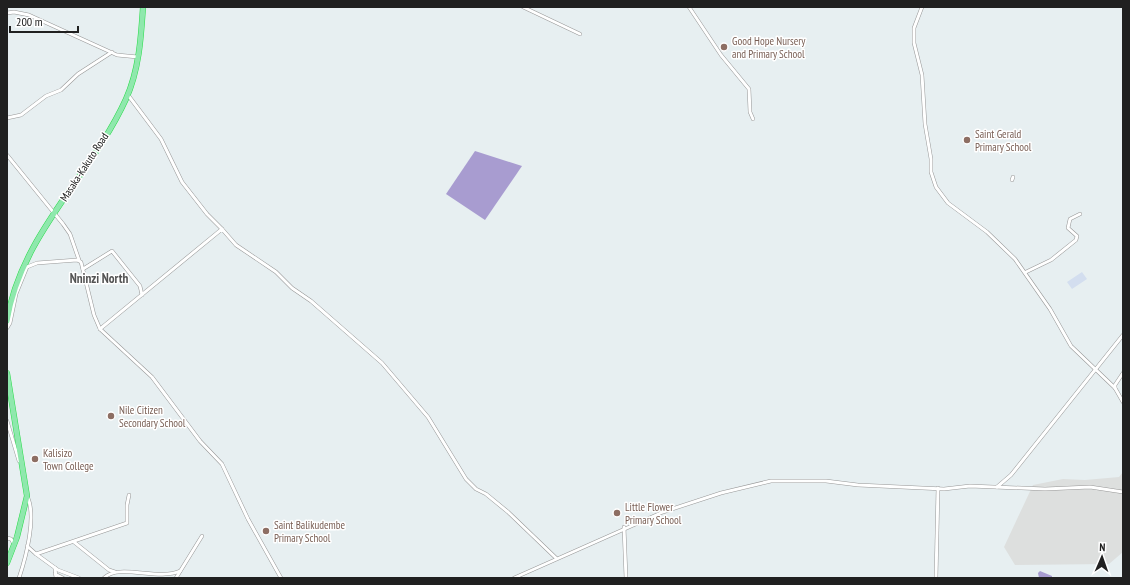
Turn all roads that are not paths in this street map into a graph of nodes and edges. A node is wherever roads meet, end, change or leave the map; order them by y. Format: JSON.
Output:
{"nodes":[{"id":1,"x":143,"y":7,"type":"edge"},
{"id":2,"x":523,"y":7,"type":"edge"},
{"id":3,"x":689,"y":7,"type":"edge"},
{"id":4,"x":922,"y":7,"type":"edge"},
{"id":5,"x":7,"y":13,"type":"edge"},
{"id":6,"x":580,"y":34,"type":"dead end"},
{"id":7,"x":112,"y":52,"type":"junction"},
{"id":8,"x":139,"y":57,"type":"junction"},
{"id":9,"x":128,"y":95,"type":"junction"},
{"id":10,"x":7,"y":118,"type":"edge"},
{"id":11,"x":753,"y":118,"type":"dead end"},
{"id":12,"x":7,"y":156,"type":"edge"},
{"id":13,"x":12,"y":162,"type":"junction"},
{"id":14,"x":7,"y":163,"type":"edge"},
{"id":15,"x":54,"y":213,"type":"junction"},
{"id":16,"x":1080,"y":214,"type":"dead end"},
{"id":17,"x":222,"y":229,"type":"junction"},
{"id":18,"x":79,"y":260,"type":"junction"},
{"id":19,"x":83,"y":269,"type":"junction"},
{"id":20,"x":1026,"y":272,"type":"junction"},
{"id":21,"x":142,"y":294,"type":"junction"},
{"id":22,"x":7,"y":320,"type":"edge"},
{"id":23,"x":7,"y":328,"type":"edge"},
{"id":24,"x":100,"y":329,"type":"junction"},
{"id":25,"x":1123,"y":335,"type":"edge"},
{"id":26,"x":1094,"y":369,"type":"junction"},
{"id":27,"x":7,"y":373,"type":"edge"},
{"id":28,"x":1123,"y":373,"type":"edge"},
{"id":29,"x":1115,"y":388,"type":"junction"},
{"id":30,"x":1123,"y":402,"type":"edge"},
{"id":31,"x":7,"y":421,"type":"edge"},
{"id":32,"x":24,"y":476,"type":"junction"},
{"id":33,"x":996,"y":487,"type":"junction"},
{"id":34,"x":938,"y":488,"type":"junction"},
{"id":35,"x":1123,"y":492,"type":"edge"},
{"id":36,"x":129,"y":495,"type":"dead end"},
{"id":37,"x":27,"y":496,"type":"junction"},
{"id":38,"x":624,"y":527,"type":"junction"},
{"id":39,"x":202,"y":536,"type":"dead end"},
{"id":40,"x":7,"y":538,"type":"edge"},
{"id":41,"x":74,"y":542,"type":"junction"},
{"id":42,"x":15,"y":545,"type":"junction"},
{"id":43,"x":27,"y":546,"type":"junction"},
{"id":44,"x":36,"y":554,"type":"junction"},
{"id":45,"x":556,"y":558,"type":"junction"},
{"id":46,"x":7,"y":563,"type":"edge"},
{"id":47,"x":54,"y":568,"type":"junction"},
{"id":48,"x":180,"y":571,"type":"junction"},
{"id":49,"x":115,"y":572,"type":"junction"},
{"id":50,"x":56,"y":576,"type":"edge"},
{"id":51,"x":19,"y":578,"type":"edge"},
{"id":52,"x":63,"y":578,"type":"edge"},
{"id":53,"x":79,"y":578,"type":"edge"},
{"id":54,"x":104,"y":578,"type":"edge"},
{"id":55,"x":176,"y":578,"type":"edge"},
{"id":56,"x":281,"y":578,"type":"edge"},
{"id":57,"x":514,"y":578,"type":"edge"},
{"id":58,"x":626,"y":578,"type":"edge"},
{"id":59,"x":936,"y":578,"type":"edge"}],
"edges":[{"from":1,"to":8,"type":"highway","name":"Masaka-Kakuto Road"},
{"from":2,"to":6,"type":"street"},
{"from":3,"to":11,"type":"street"},
{"from":4,"to":20,"type":"street"},
{"from":5,"to":7,"type":"street"},
{"from":7,"to":8,"type":"street"},
{"from":7,"to":10,"type":"street"},
{"from":8,"to":9,"type":"highway","name":"Masaka-Kakuto Road"},
{"from":9,"to":15,"type":"highway","name":"Masaka-Kakuto Road"},
{"from":9,"to":17,"type":"street"},
{"from":12,"to":13,"type":"street"},
{"from":13,"to":14,"type":"street"},
{"from":13,"to":15,"type":"street"},
{"from":15,"to":18,"type":"street"},
{"from":15,"to":22,"type":"highway","name":"Masaka-Kakuto Road"},
{"from":16,"to":20,"type":"street"},
{"from":17,"to":21,"type":"street"},
{"from":17,"to":45,"type":"street"},
{"from":18,"to":19,"type":"street"},
{"from":18,"to":23,"type":"street"},
{"from":19,"to":21,"type":"street"},
{"from":19,"to":24,"type":"street"},
{"from":20,"to":26,"type":"street"},
{"from":21,"to":24,"type":"street"},
{"from":24,"to":56,"type":"street"},
{"from":25,"to":26,"type":"street"},
{"from":26,"to":29,"type":"street"},
{"from":26,"to":33,"type":"street"},
{"from":27,"to":32,"type":"highway"},
{"from":28,"to":29,"type":"street"},
{"from":29,"to":30,"type":"street"},
{"from":31,"to":32,"type":"street"},
{"from":32,"to":37,"type":"highway"},
{"from":33,"to":34,"type":"street"},
{"from":33,"to":35,"type":"street"},
{"from":34,"to":38,"type":"street"},
{"from":34,"to":59,"type":"street"},
{"from":36,"to":41,"type":"street"},
{"from":37,"to":42,"type":"highway"},
{"from":37,"to":43,"type":"street"},
{"from":38,"to":45,"type":"street"},
{"from":38,"to":58,"type":"street"},
{"from":39,"to":48,"type":"street"},
{"from":40,"to":42,"type":"street"},
{"from":41,"to":44,"type":"street"},
{"from":41,"to":49,"type":"street"},
{"from":42,"to":46,"type":"highway"},
{"from":43,"to":44,"type":"street"},
{"from":43,"to":51,"type":"street"},
{"from":44,"to":47,"type":"street"},
{"from":45,"to":57,"type":"street"},
{"from":47,"to":50,"type":"street"},
{"from":47,"to":53,"type":"street"},
{"from":48,"to":49,"type":"street"},
{"from":48,"to":55,"type":"street"},
{"from":49,"to":54,"type":"street"},
{"from":50,"to":52,"type":"street"}]}
